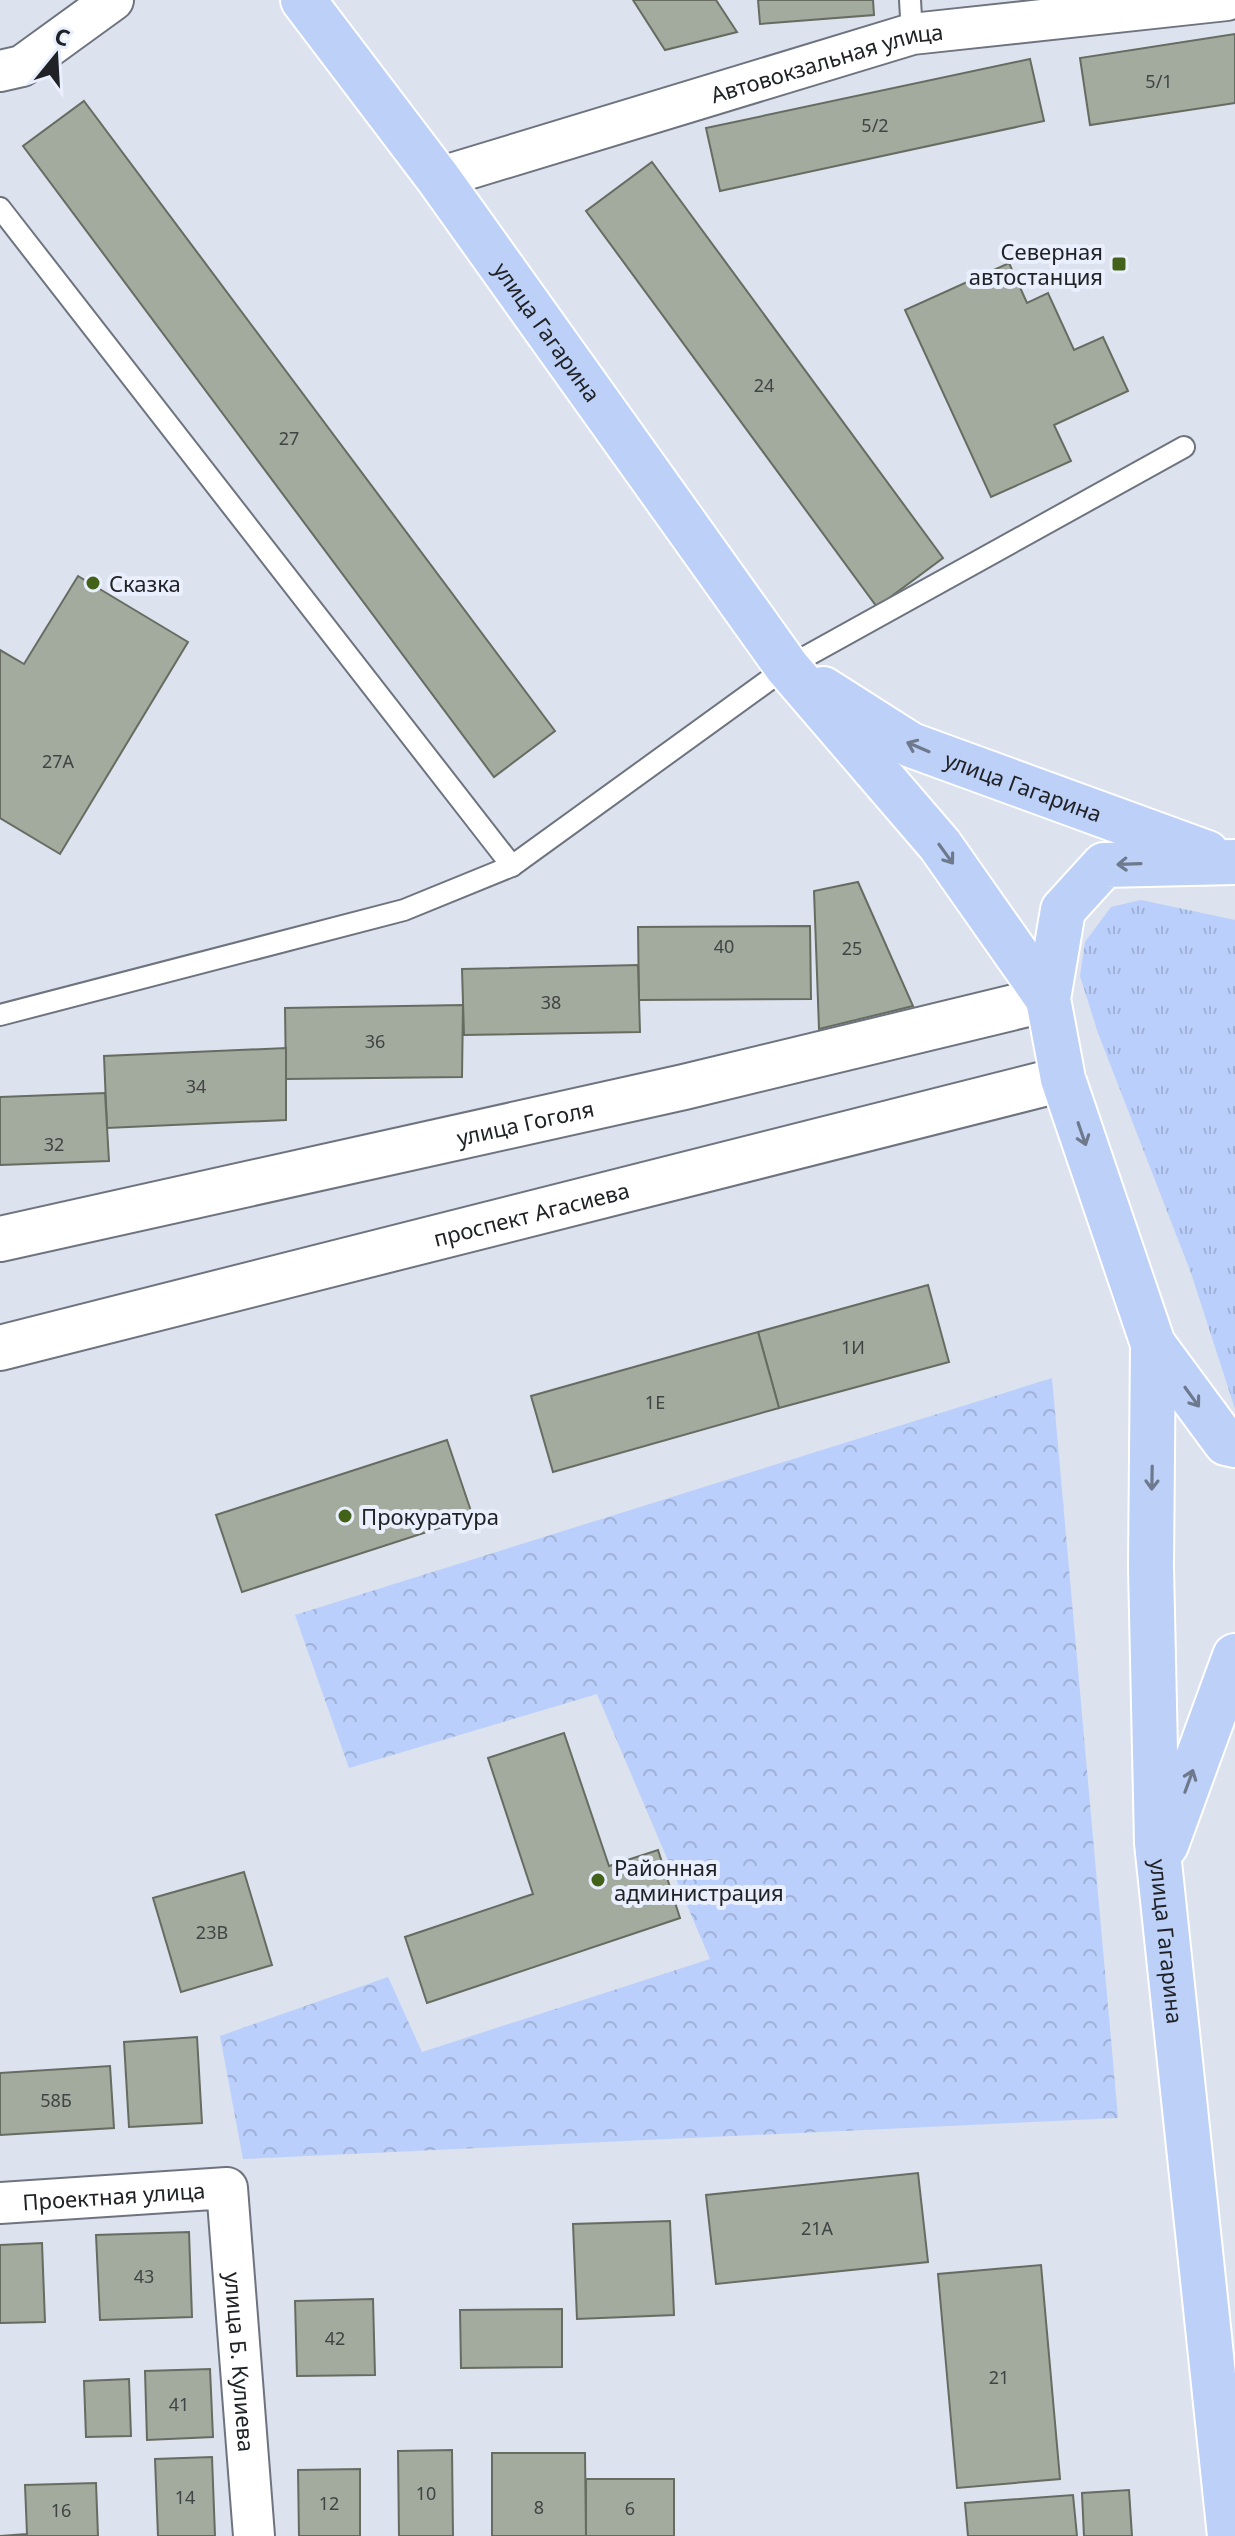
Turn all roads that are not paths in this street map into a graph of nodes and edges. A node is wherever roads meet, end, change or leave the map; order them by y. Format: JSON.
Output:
{"nodes":[{"id":1,"x":113,"y":0,"type":"edge"},
{"id":2,"x":303,"y":0,"type":"edge"},
{"id":3,"x":1223,"y":0,"type":"edge"},
{"id":4,"x":911,"y":17,"type":"edge"},
{"id":5,"x":0,"y":71,"type":"edge"},
{"id":6,"x":438,"y":178,"type":"junction"},
{"id":7,"x":0,"y":208,"type":"edge"},
{"id":8,"x":1184,"y":447,"type":"dead end"},
{"id":9,"x":787,"y":667,"type":"junction"},
{"id":10,"x":1231,"y":862,"type":"edge"},
{"id":11,"x":512,"y":866,"type":"junction"},
{"id":12,"x":1048,"y":999,"type":"junction"},
{"id":13,"x":0,"y":1015,"type":"edge"},
{"id":14,"x":1063,"y":1079,"type":"junction"},
{"id":15,"x":0,"y":1239,"type":"edge"},
{"id":16,"x":1153,"y":1344,"type":"junction"},
{"id":17,"x":0,"y":1348,"type":"edge"},
{"id":18,"x":1235,"y":1445,"type":"edge"},
{"id":19,"x":1235,"y":1656,"type":"edge"},
{"id":20,"x":227,"y":2188,"type":"joint"},
{"id":21,"x":0,"y":2203,"type":"edge"},
{"id":22,"x":1235,"y":2523,"type":"edge"},
{"id":23,"x":254,"y":2536,"type":"edge"},
{"id":24,"x":1230,"y":2536,"type":"edge"}],
"edges":[{"from":1,"to":5,"type":"street"},
{"from":2,"to":6,"type":"main road","name":"улица Гагарина"},
{"from":3,"to":4,"type":"street","name":"Автовокзальная улица"},
{"from":4,"to":6,"type":"street","name":"Автовокзальная улица"},
{"from":6,"to":9,"type":"main road","name":"улица Гагарина"},
{"from":7,"to":11,"type":"lane"},
{"from":8,"to":9,"type":"lane"},
{"from":10,"to":9,"type":"main road","name":"улица Гагарина","one_way":true},
{"from":9,"to":11,"type":"lane"},
{"from":9,"to":12,"type":"main road","name":"улица Гагарина","one_way":true},
{"from":10,"to":12,"type":"main road","one_way":true},
{"from":11,"to":13,"type":"lane"},
{"from":12,"to":14,"type":"main road"},
{"from":12,"to":15,"type":"street","name":"улица Гоголя"},
{"from":14,"to":16,"type":"main road","one_way":true},
{"from":14,"to":17,"type":"street","name":"проспект Агасиева"},
{"from":16,"to":18,"type":"main road","one_way":true},
{"from":16,"to":24,"type":"main road","name":"улица Гагарина","one_way":true},
{"from":22,"to":19,"type":"main road","name":"улица Гагарина","one_way":true},
{"from":20,"to":21,"type":"street","name":"Проектная улица"},
{"from":20,"to":23,"type":"street","name":"улица Б. Кулиева"}]}
